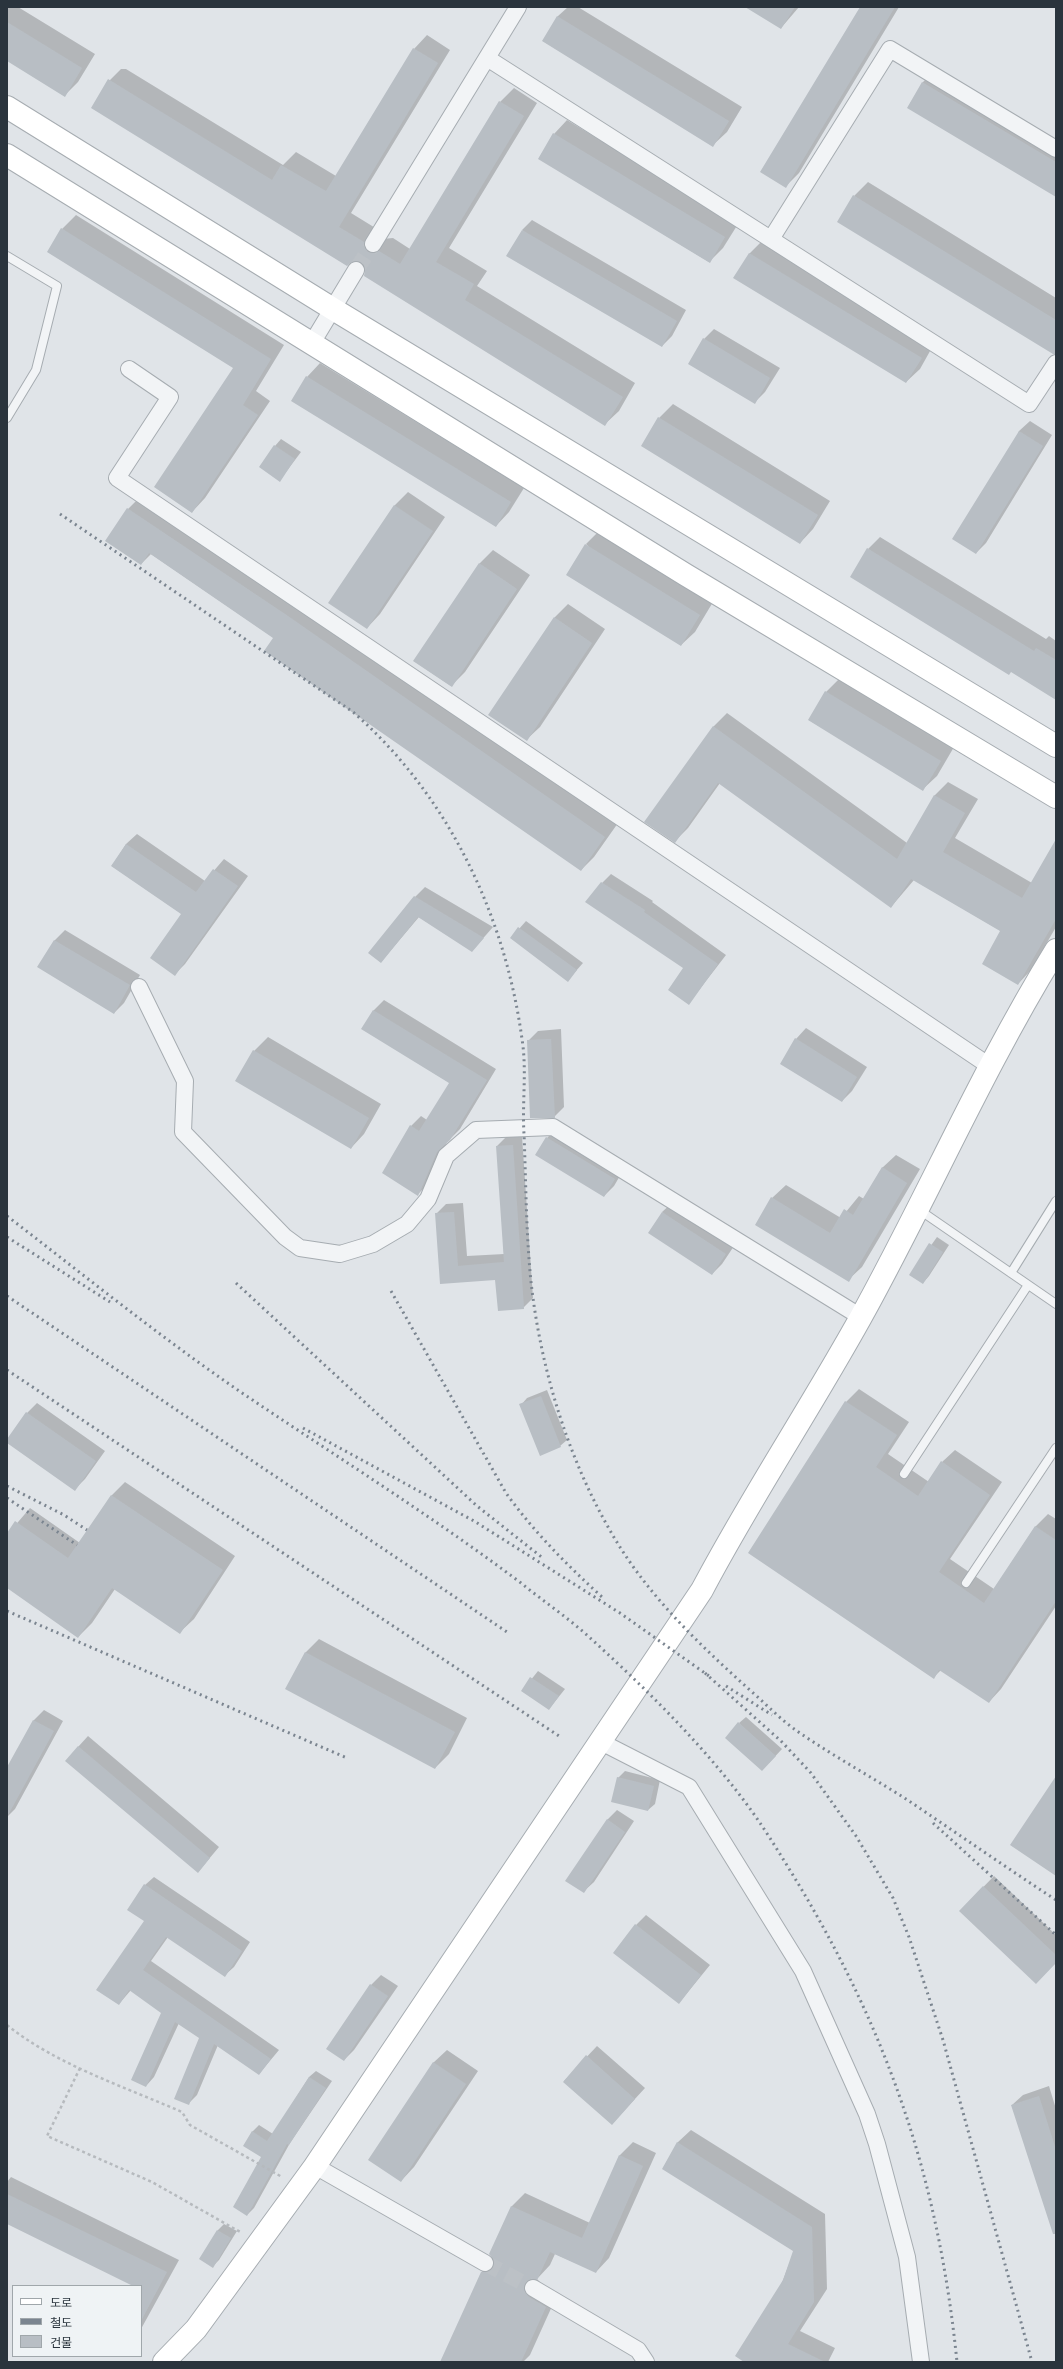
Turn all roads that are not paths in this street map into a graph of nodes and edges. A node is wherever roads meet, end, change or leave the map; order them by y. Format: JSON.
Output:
{"nodes":[{"id":1,"x":518,"y":7,"type":"edge"},
{"id":2,"x":487,"y":58,"type":"junction"},
{"id":3,"x":7,"y":106,"type":"edge"},
{"id":4,"x":1056,"y":149,"type":"edge"},
{"id":5,"x":7,"y":155,"type":"edge"},
{"id":6,"x":772,"y":240,"type":"junction"},
{"id":7,"x":373,"y":244,"type":"tunnel mouth"},
{"id":8,"x":7,"y":256,"type":"edge"},
{"id":9,"x":356,"y":270,"type":"tunnel mouth"},
{"id":10,"x":333,"y":309,"type":"junction"},
{"id":11,"x":312,"y":343,"type":"junction"},
{"id":12,"x":1056,"y":363,"type":"edge"},
{"id":13,"x":129,"y":369,"type":"dead end"},
{"id":14,"x":7,"y":418,"type":"edge"},
{"id":15,"x":1056,"y":746,"type":"edge"},
{"id":16,"x":1056,"y":797,"type":"edge"},
{"id":17,"x":1056,"y":950,"type":"edge"},
{"id":18,"x":139,"y":987,"type":"dead end"},
{"id":19,"x":991,"y":1067,"type":"junction"},
{"id":20,"x":1056,"y":1201,"type":"edge"},
{"id":21,"x":917,"y":1209,"type":"junction"},
{"id":22,"x":1011,"y":1273,"type":"junction"},
{"id":23,"x":1028,"y":1285,"type":"junction"},
{"id":24,"x":1056,"y":1304,"type":"edge"},
{"id":25,"x":861,"y":1317,"type":"junction"},
{"id":26,"x":1056,"y":1448,"type":"edge"},
{"id":27,"x":904,"y":1474,"type":"dead end"},
{"id":28,"x":966,"y":1583,"type":"dead end"},
{"id":29,"x":601,"y":1742,"type":"junction"},
{"id":30,"x":315,"y":2166,"type":"junction"},
{"id":31,"x":485,"y":2263,"type":"tunnel mouth"},
{"id":32,"x":533,"y":2288,"type":"tunnel mouth"},
{"id":33,"x":164,"y":2362,"type":"edge"},
{"id":34,"x":646,"y":2362,"type":"edge"},
{"id":35,"x":921,"y":2362,"type":"edge"}],
"edges":[{"from":1,"to":2,"type":"street"},
{"from":2,"to":6,"type":"street"},
{"from":2,"to":7,"type":"street"},
{"from":3,"to":10,"type":"main road"},
{"from":4,"to":6,"type":"street"},
{"from":5,"to":11,"type":"main road"},
{"from":6,"to":12,"type":"street"},
{"from":8,"to":14,"type":"lane"},
{"from":9,"to":10,"type":"street"},
{"from":10,"to":11,"type":"street"},
{"from":10,"to":15,"type":"main road"},
{"from":11,"to":16,"type":"main road"},
{"from":13,"to":19,"type":"street"},
{"from":17,"to":19,"type":"main road"},
{"from":18,"to":25,"type":"street"},
{"from":19,"to":21,"type":"main road"},
{"from":20,"to":22,"type":"lane"},
{"from":21,"to":22,"type":"lane"},
{"from":21,"to":25,"type":"main road"},
{"from":22,"to":23,"type":"lane"},
{"from":23,"to":24,"type":"lane"},
{"from":23,"to":27,"type":"lane"},
{"from":25,"to":29,"type":"main road"},
{"from":26,"to":28,"type":"lane"},
{"from":29,"to":30,"type":"main road"},
{"from":29,"to":35,"type":"street"},
{"from":30,"to":31,"type":"street"},
{"from":30,"to":33,"type":"main road"},
{"from":32,"to":34,"type":"street"}]}
